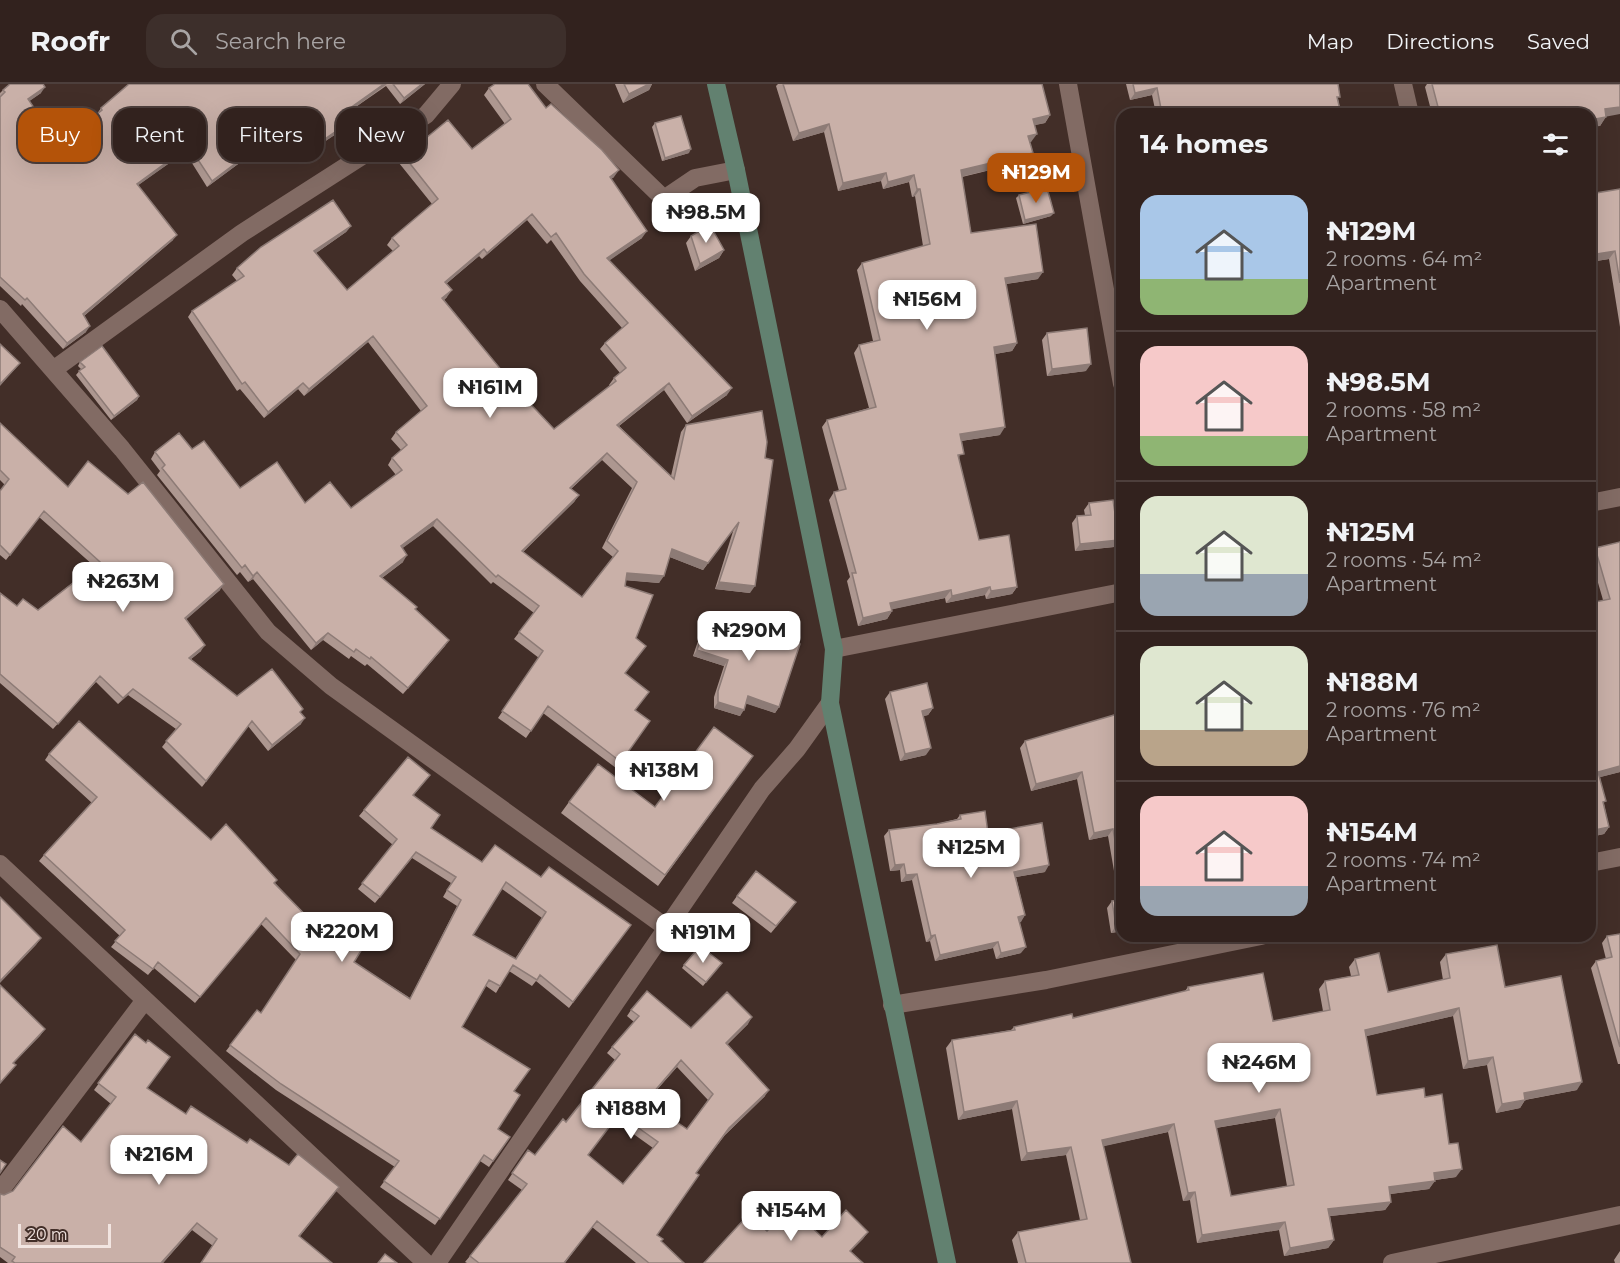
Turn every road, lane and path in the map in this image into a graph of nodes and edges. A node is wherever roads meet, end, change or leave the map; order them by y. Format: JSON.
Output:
{"nodes":[{"id":1,"x":452,"y":84,"type":"edge"},
{"id":2,"x":545,"y":84,"type":"edge"},
{"id":3,"x":716,"y":84,"type":"edge"},
{"id":4,"x":1068,"y":84,"type":"edge"},
{"id":5,"x":1403,"y":84,"type":"edge"},
{"id":6,"x":1409,"y":108,"type":"edge"},
{"id":7,"x":736,"y":170,"type":"junction"},
{"id":8,"x":0,"y":309,"type":"edge"},
{"id":9,"x":1116,"y":351,"type":"edge"},
{"id":10,"x":53,"y":370,"type":"junction"},
{"id":11,"x":1620,"y":497,"type":"edge"},
{"id":12,"x":1596,"y":501,"type":"edge"},
{"id":13,"x":1116,"y":593,"type":"edge"},
{"id":14,"x":834,"y":649,"type":"junction"},
{"id":15,"x":831,"y":703,"type":"junction"},
{"id":16,"x":1620,"y":858,"type":"edge"},
{"id":17,"x":1596,"y":862,"type":"edge"},
{"id":18,"x":0,"y":864,"type":"edge"},
{"id":19,"x":667,"y":928,"type":"junction"},
{"id":20,"x":1232,"y":942,"type":"edge"},
{"id":21,"x":145,"y":1000,"type":"junction"},
{"id":22,"x":892,"y":1005,"type":"junction"},
{"id":23,"x":0,"y":1191,"type":"edge"},
{"id":24,"x":1620,"y":1215,"type":"edge"},
{"id":25,"x":426,"y":1263,"type":"edge"},
{"id":26,"x":436,"y":1263,"type":"edge"},
{"id":27,"x":947,"y":1263,"type":"edge"},
{"id":28,"x":1392,"y":1263,"type":"edge"}],
"edges":[{"from":1,"to":10,"type":"street"},
{"from":2,"to":7,"type":"street"},
{"from":3,"to":7,"type":"street"},
{"from":4,"to":9,"type":"street"},
{"from":5,"to":6,"type":"street"},
{"from":7,"to":14,"type":"street"},
{"from":8,"to":10,"type":"street"},
{"from":10,"to":19,"type":"street"},
{"from":11,"to":12,"type":"street"},
{"from":13,"to":14,"type":"street"},
{"from":14,"to":15,"type":"street"},
{"from":15,"to":19,"type":"street"},
{"from":15,"to":22,"type":"street"},
{"from":16,"to":17,"type":"street"},
{"from":18,"to":21,"type":"street"},
{"from":19,"to":26,"type":"street"},
{"from":20,"to":22,"type":"street"},
{"from":21,"to":23,"type":"street"},
{"from":21,"to":25,"type":"street"},
{"from":22,"to":27,"type":"street"},
{"from":24,"to":28,"type":"street"}]}
